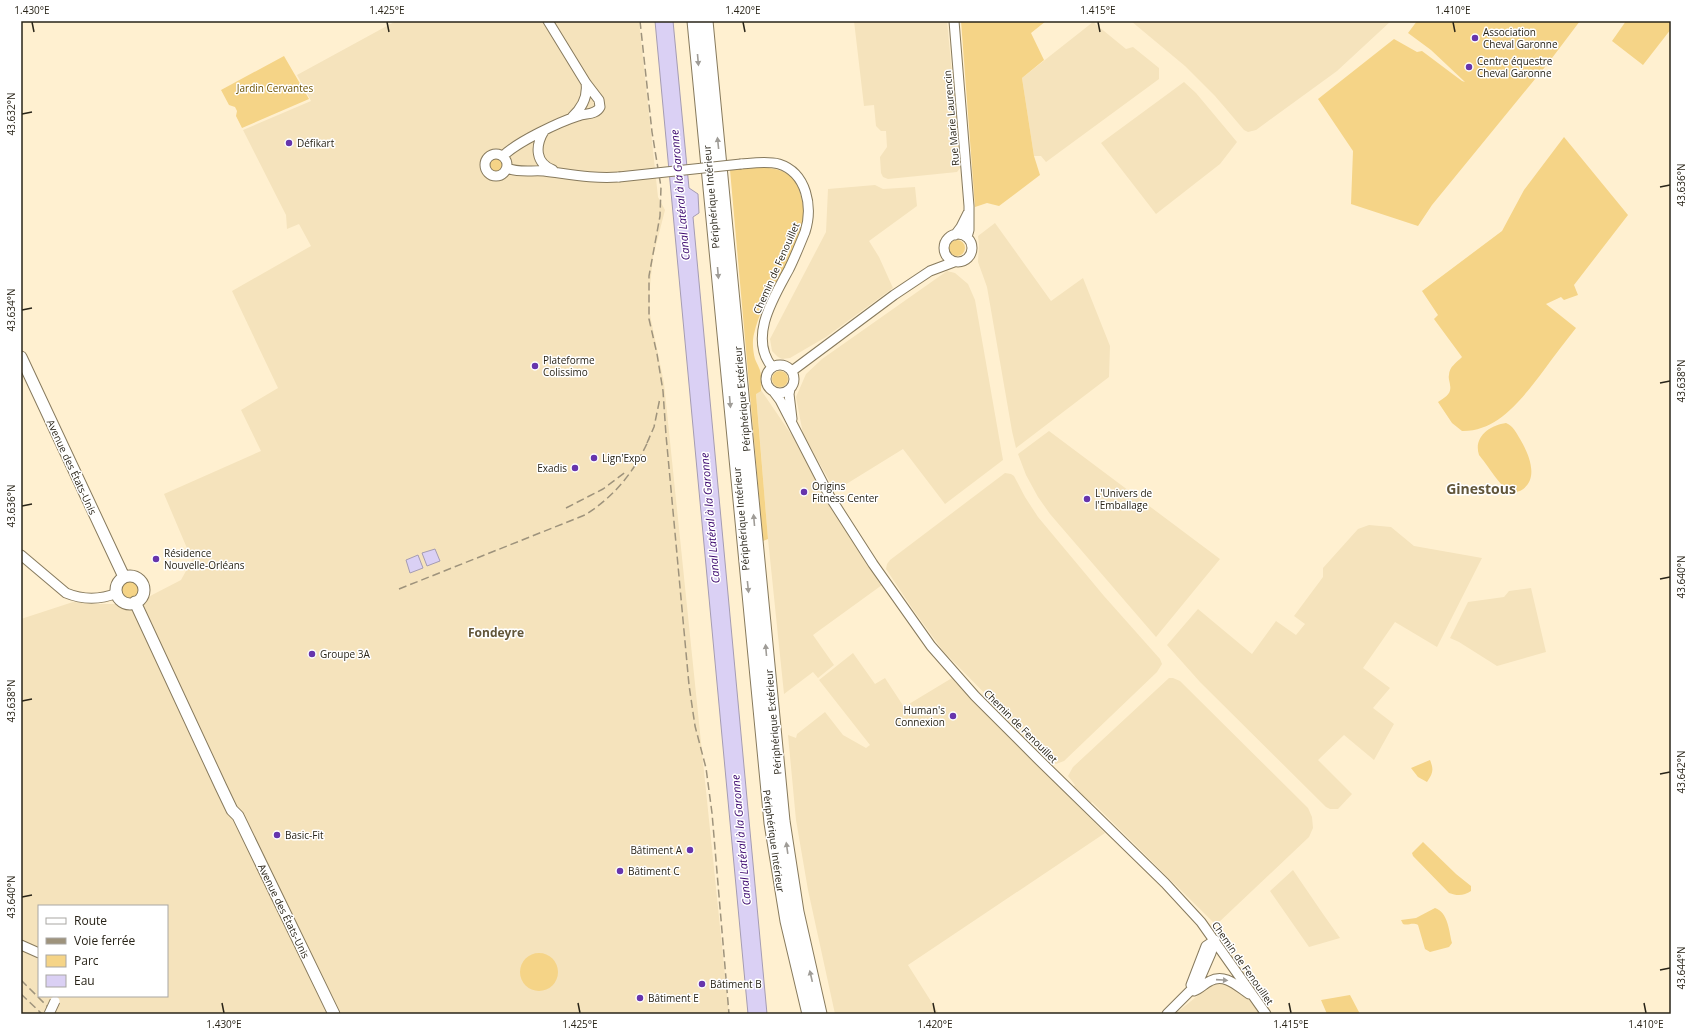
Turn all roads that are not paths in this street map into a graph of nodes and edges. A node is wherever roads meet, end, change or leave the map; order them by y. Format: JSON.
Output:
{"nodes":[{"id":1,"x":548,"y":21,"type":"edge"},
{"id":2,"x":694,"y":21,"type":"edge"},
{"id":3,"x":706,"y":21,"type":"edge"},
{"id":4,"x":954,"y":21,"type":"edge"},
{"id":5,"x":586,"y":83,"type":"junction"},
{"id":6,"x":595,"y":96,"type":"junction"},
{"id":7,"x":584,"y":102,"type":"junction"},
{"id":8,"x":589,"y":113,"type":"junction"},
{"id":9,"x":572,"y":118,"type":"junction"},
{"id":10,"x":544,"y":131,"type":"junction"},
{"id":11,"x":503,"y":156,"type":"junction"},
{"id":12,"x":507,"y":168,"type":"junction"},
{"id":13,"x":564,"y":174,"type":"junction"},
{"id":14,"x":969,"y":212,"type":"junction"},
{"id":15,"x":955,"y":235,"type":"junction"},
{"id":16,"x":967,"y":237,"type":"junction"},
{"id":17,"x":944,"y":250,"type":"junction"},
{"id":18,"x":954,"y":262,"type":"junction"},
{"id":19,"x":930,"y":271,"type":"junction"},
{"id":20,"x":21,"y":357,"type":"edge"},
{"id":21,"x":772,"y":367,"type":"junction"},
{"id":22,"x":792,"y":371,"type":"junction"},
{"id":23,"x":790,"y":389,"type":"junction"},
{"id":24,"x":774,"y":392,"type":"junction"},
{"id":25,"x":793,"y":427,"type":"junction"},
{"id":26,"x":21,"y":555,"type":"edge"},
{"id":27,"x":124,"y":577,"type":"junction"},
{"id":28,"x":117,"y":593,"type":"junction"},
{"id":29,"x":136,"y":602,"type":"junction"},
{"id":30,"x":232,"y":810,"type":"junction"},
{"id":31,"x":1215,"y":940,"type":"junction"},
{"id":32,"x":21,"y":944,"type":"edge"},
{"id":33,"x":38,"y":952,"type":"edge"},
{"id":34,"x":1187,"y":994,"type":"junction"},
{"id":35,"x":56,"y":998,"type":"edge"},
{"id":36,"x":1257,"y":1001,"type":"junction"},
{"id":37,"x":50,"y":1014,"type":"edge"},
{"id":38,"x":326,"y":1014,"type":"edge"},
{"id":39,"x":334,"y":1014,"type":"edge"},
{"id":40,"x":809,"y":1014,"type":"edge"},
{"id":41,"x":820,"y":1014,"type":"edge"},
{"id":42,"x":1167,"y":1014,"type":"edge"},
{"id":43,"x":1266,"y":1014,"type":"edge"}],
"edges":[{"from":1,"to":5,"type":"street"},
{"from":2,"to":40,"type":"highway","name":"Périphérique Intérieur","one_way":true},
{"from":41,"to":3,"type":"highway","name":"Périphérique Extérieur","one_way":true},
{"from":4,"to":14,"type":"street","name":"Rue Marie Laurencin"},
{"from":5,"to":6,"type":"street"},
{"from":5,"to":7,"type":"street"},
{"from":6,"to":7,"type":"street"},
{"from":6,"to":8,"type":"street"},
{"from":7,"to":8,"type":"street"},
{"from":7,"to":9,"type":"street"},
{"from":8,"to":9,"type":"street"},
{"from":9,"to":10,"type":"street"},
{"from":10,"to":11,"type":"street"},
{"from":10,"to":13,"type":"street","name":"Chemin de Fenouillet"},
{"from":11,"to":12,"type":"street"},
{"from":11,"to":12,"type":"street"},
{"from":12,"to":13,"type":"street","name":"Chemin de Fenouillet"},
{"from":13,"to":21,"type":"street","name":"Chemin de Fenouillet","bridge":true},
{"from":14,"to":15,"type":"street"},
{"from":14,"to":16,"type":"street","name":"Rue Marie Laurencin"},
{"from":15,"to":16,"type":"street"},
{"from":15,"to":17,"type":"street"},
{"from":16,"to":18,"type":"street"},
{"from":17,"to":18,"type":"street"},
{"from":17,"to":19,"type":"street"},
{"from":18,"to":19,"type":"street"},
{"from":19,"to":22,"type":"street"},
{"from":20,"to":27,"type":"main road","name":"Avenue des États-Unis"},
{"from":21,"to":22,"type":"street"},
{"from":21,"to":24,"type":"street"},
{"from":22,"to":23,"type":"street"},
{"from":23,"to":24,"type":"street"},
{"from":23,"to":25,"type":"street","name":"Chemin de Fenouillet"},
{"from":24,"to":25,"type":"street","name":"Chemin de Fenouillet"},
{"from":25,"to":31,"type":"street","name":"Chemin de Fenouillet"},
{"from":26,"to":28,"type":"street"},
{"from":27,"to":28,"type":"main road"},
{"from":27,"to":29,"type":"main road"},
{"from":28,"to":29,"type":"main road"},
{"from":29,"to":30,"type":"main road","name":"Avenue des États-Unis"},
{"from":30,"to":38,"type":"main road","name":"Avenue des États-Unis"},
{"from":30,"to":39,"type":"main road","name":"Avenue des États-Unis"},
{"from":31,"to":34,"type":"street"},
{"from":31,"to":36,"type":"street","name":"Chemin de Fenouillet"},
{"from":32,"to":33,"type":"street"},
{"from":34,"to":36,"type":"street","one_way":true},
{"from":34,"to":42,"type":"street"},
{"from":35,"to":37,"type":"street","bridge":true},
{"from":36,"to":43,"type":"street","name":"Chemin de Fenouillet"}]}
